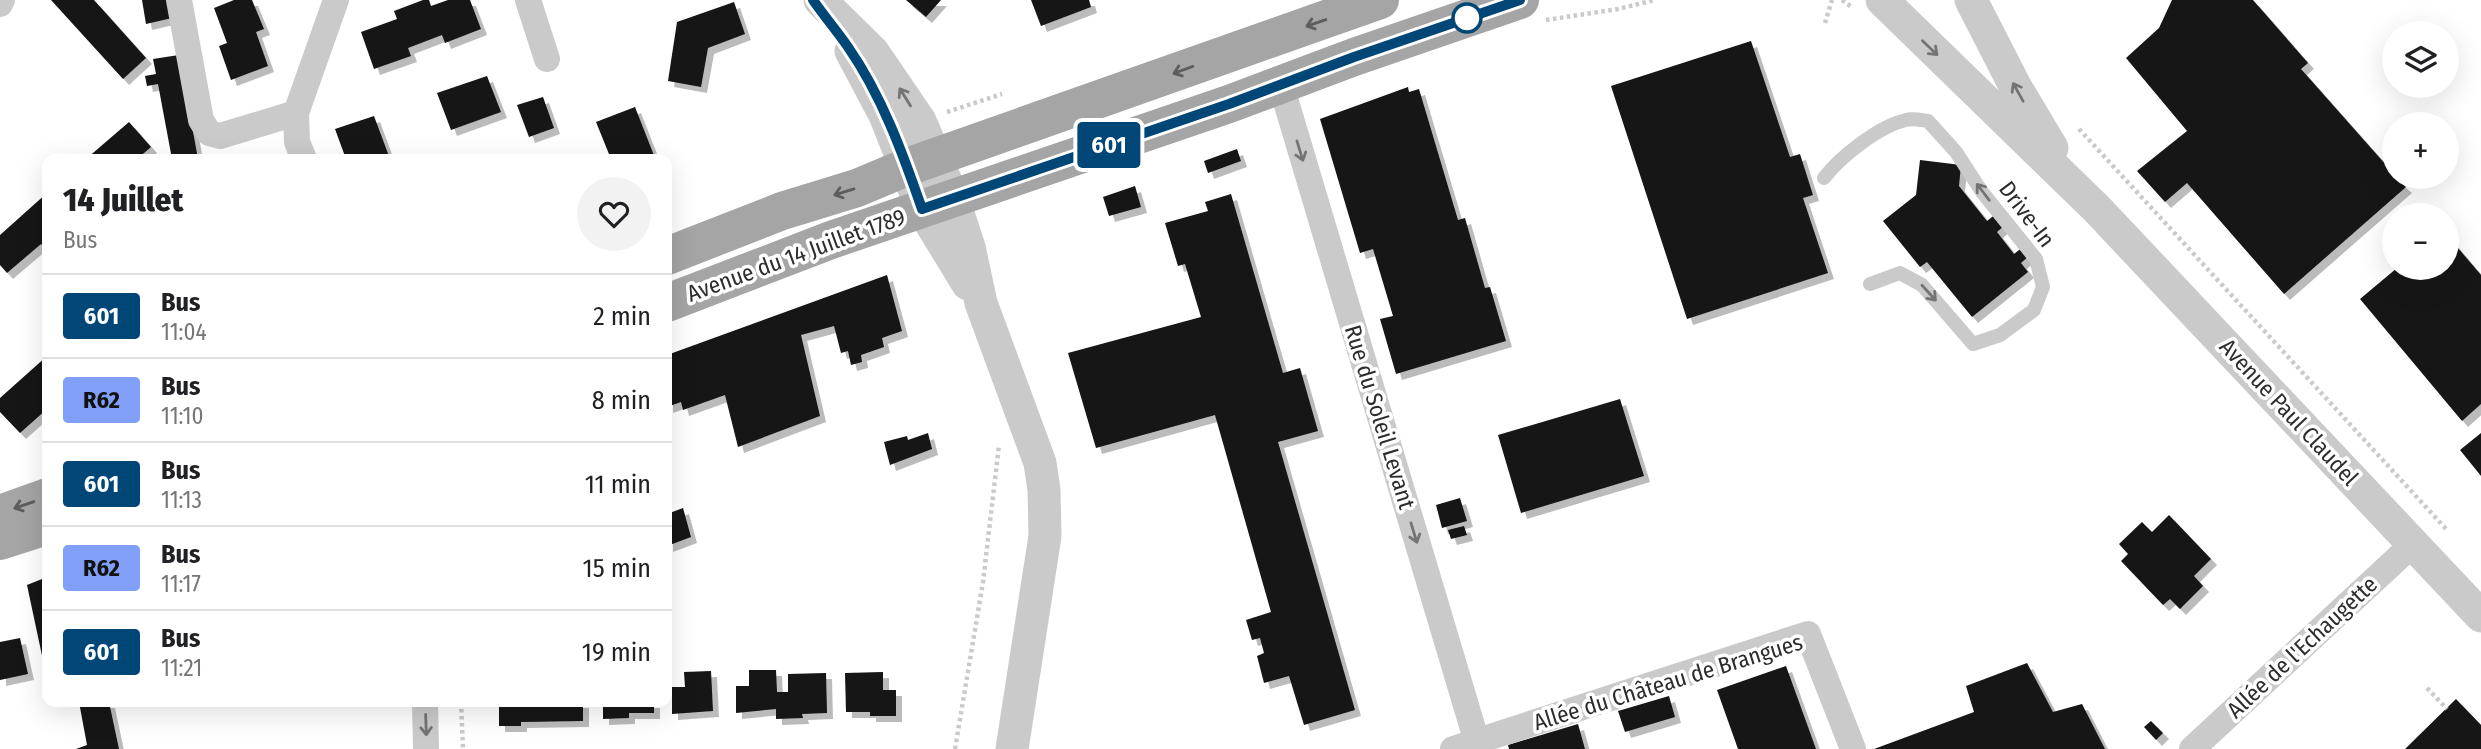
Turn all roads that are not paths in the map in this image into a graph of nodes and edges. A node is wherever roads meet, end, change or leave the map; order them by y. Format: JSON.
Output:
{"nodes":[{"id":1,"x":179,"y":0,"type":"edge"},
{"id":2,"x":336,"y":0,"type":"edge"},
{"id":3,"x":528,"y":0,"type":"edge"},
{"id":4,"x":813,"y":0,"type":"edge"},
{"id":5,"x":820,"y":0,"type":"edge"},
{"id":6,"x":1380,"y":0,"type":"edge"},
{"id":7,"x":1520,"y":0,"type":"edge"},
{"id":8,"x":1882,"y":0,"type":"edge"},
{"id":9,"x":1971,"y":0,"type":"edge"},
{"id":10,"x":547,"y":60,"type":"dead end"},
{"id":11,"x":1280,"y":85,"type":"junction"},
{"id":12,"x":296,"y":113,"type":"junction"},
{"id":13,"x":302,"y":154,"type":"edge"},
{"id":14,"x":921,"y":162,"type":"junction"},
{"id":15,"x":1824,"y":178,"type":"dead end"},
{"id":16,"x":937,"y":204,"type":"junction"},
{"id":17,"x":2097,"y":209,"type":"junction"},
{"id":18,"x":672,"y":254,"type":"edge"},
{"id":19,"x":1870,"y":284,"type":"dead end"},
{"id":20,"x":672,"y":301,"type":"edge"},
{"id":21,"x":42,"y":499,"type":"edge"},
{"id":22,"x":0,"y":514,"type":"edge"},
{"id":23,"x":42,"y":528,"type":"edge"},
{"id":24,"x":0,"y":541,"type":"edge"},
{"id":25,"x":2413,"y":544,"type":"junction"},
{"id":26,"x":2481,"y":616,"type":"edge"},
{"id":27,"x":425,"y":707,"type":"edge"},
{"id":28,"x":1469,"y":746,"type":"edge"},
{"id":29,"x":426,"y":749,"type":"edge"},
{"id":30,"x":1012,"y":749,"type":"edge"},
{"id":31,"x":1853,"y":749,"type":"edge"},
{"id":32,"x":2192,"y":749,"type":"edge"}],
"edges":[{"from":1,"to":12,"type":"street"},
{"from":2,"to":12,"type":"street"},
{"from":3,"to":10,"type":"street"},
{"from":4,"to":14,"type":"street"},
{"from":14,"to":5,"type":"street","one_way":true},
{"from":6,"to":14,"type":"main road","name":"Avenue du 14 Juillet 1789","one_way":true},
{"from":7,"to":11,"type":"main road","name":"Avenue du 14 Juillet 1789"},
{"from":8,"to":17,"type":"street","name":"Avenue Paul Claudel","one_way":true},
{"from":17,"to":9,"type":"street","name":"Avenue Paul Claudel","one_way":true},
{"from":11,"to":16,"type":"main road","name":"Avenue du 14 Juillet 1789"},
{"from":11,"to":28,"type":"street","name":"Rue du Soleil Levant","one_way":true},
{"from":12,"to":13,"type":"street"},
{"from":14,"to":16,"type":"street"},
{"from":14,"to":18,"type":"main road","name":"Avenue du 14 Juillet 1789","one_way":true},
{"from":19,"to":15,"type":"lane","name":"Drive-In","one_way":true},
{"from":16,"to":20,"type":"main road","name":"Avenue du 14 Juillet 1789"},
{"from":16,"to":30,"type":"street"},
{"from":17,"to":25,"type":"street","name":"Avenue Paul Claudel"},
{"from":21,"to":22,"type":"main road","one_way":true},
{"from":23,"to":24,"type":"main road"},
{"from":25,"to":26,"type":"street","name":"Avenue Paul Claudel"},
{"from":25,"to":32,"type":"street","name":"Allée de l'Echaugette"},
{"from":27,"to":29,"type":"street","one_way":true},
{"from":28,"to":31,"type":"street","name":"Allée du Château de Brangues"}]}
